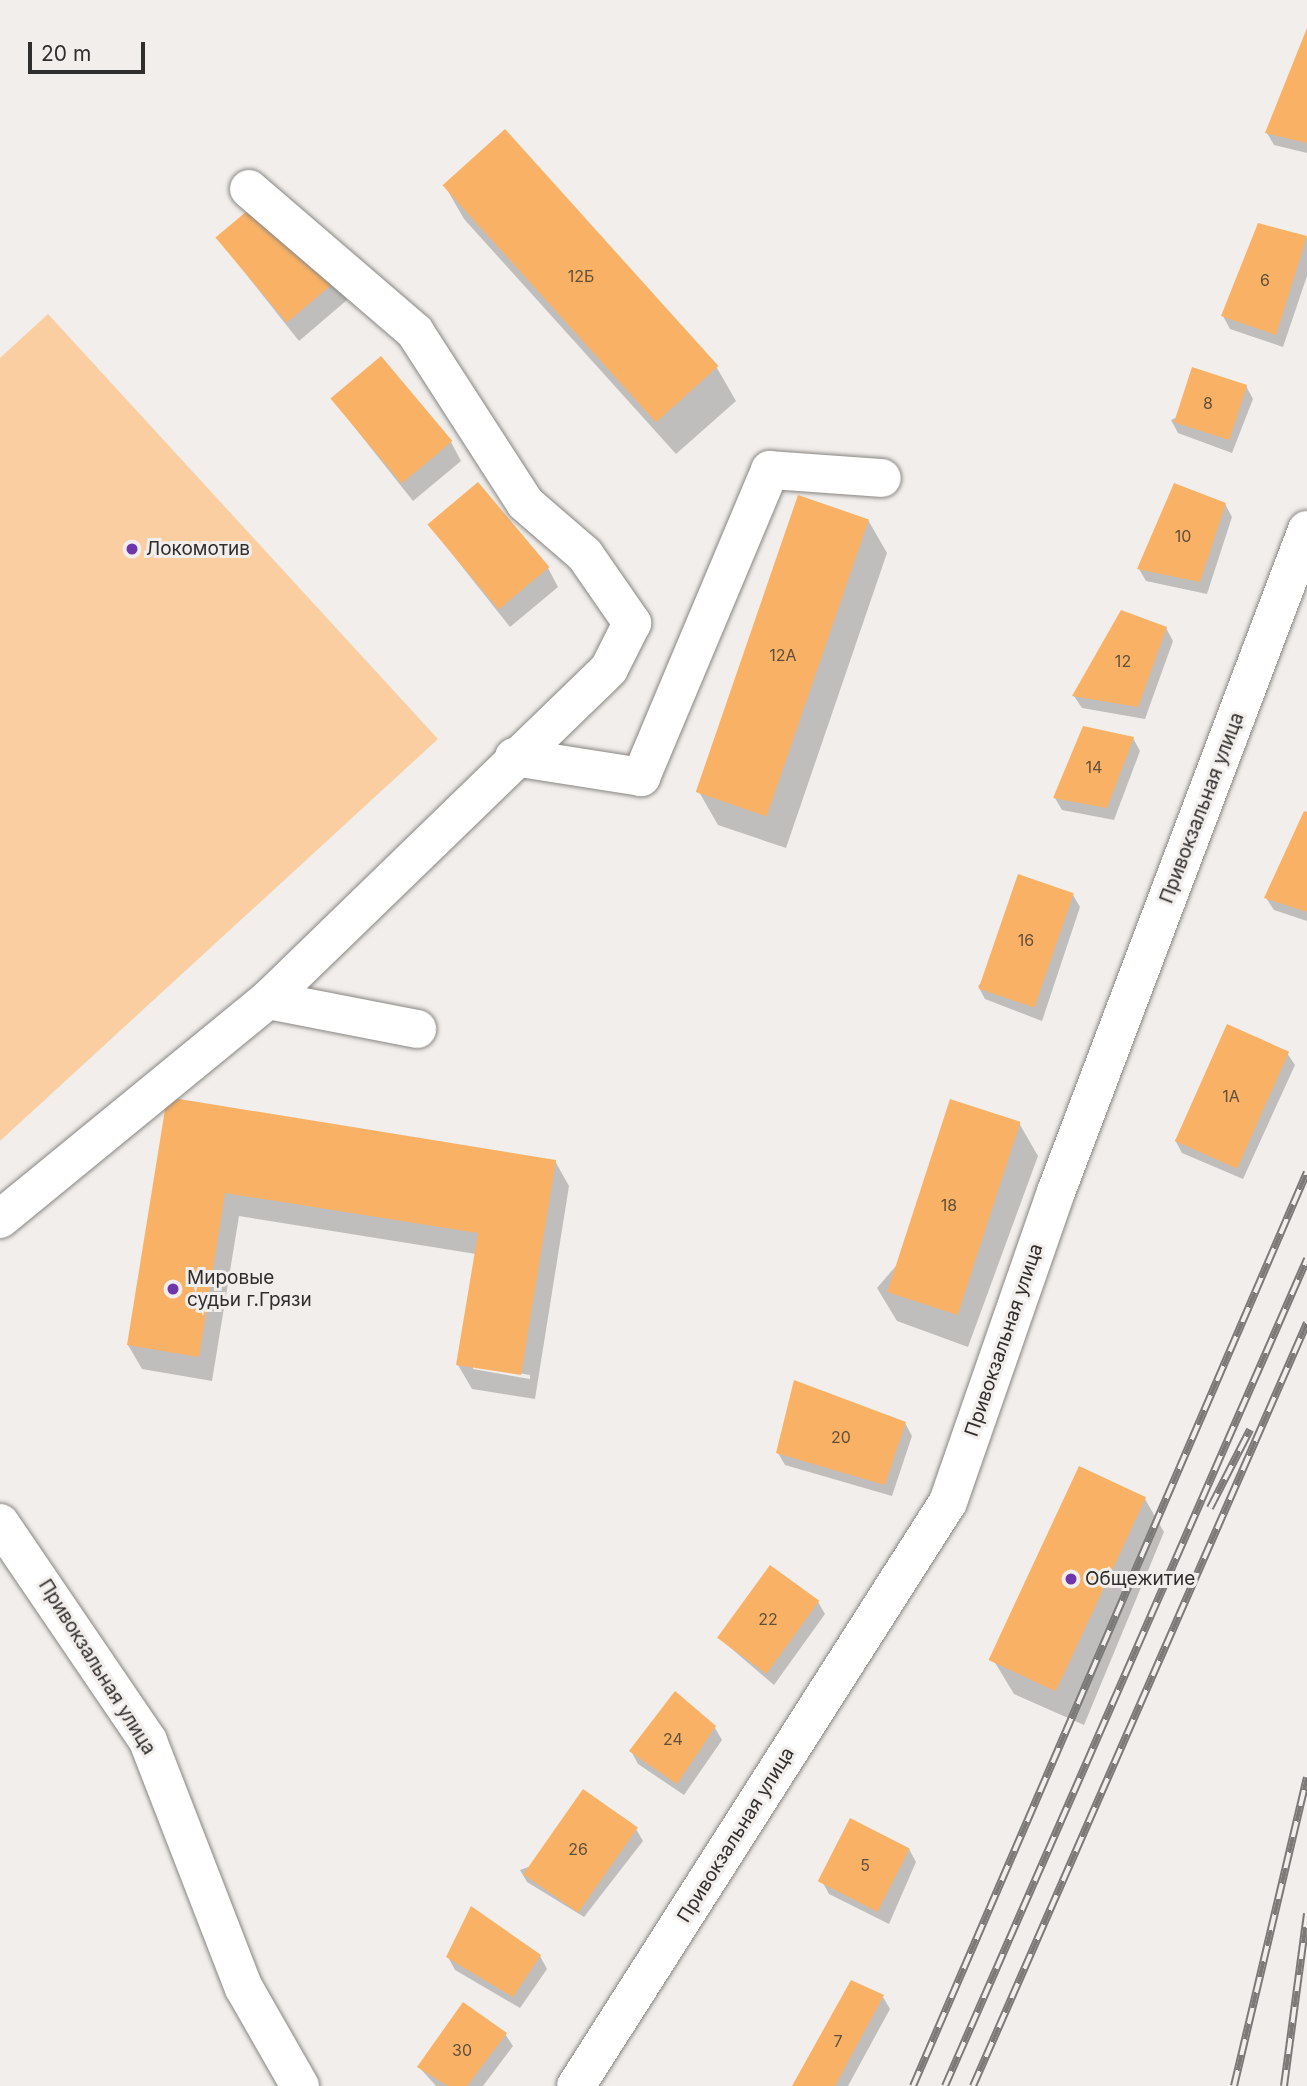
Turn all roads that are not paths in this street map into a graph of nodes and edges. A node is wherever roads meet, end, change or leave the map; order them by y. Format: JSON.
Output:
{"nodes":[{"id":1,"x":249,"y":189,"type":"dead end"},
{"id":2,"x":882,"y":478,"type":"dead end"},
{"id":3,"x":1307,"y":530,"type":"edge"},
{"id":4,"x":514,"y":757,"type":"junction"},
{"id":5,"x":268,"y":1000,"type":"junction"},
{"id":6,"x":417,"y":1029,"type":"dead end"},
{"id":7,"x":0,"y":1219,"type":"edge"},
{"id":8,"x":0,"y":1523,"type":"edge"},
{"id":9,"x":300,"y":2086,"type":"edge"},
{"id":10,"x":576,"y":2086,"type":"edge"}],
"edges":[{"from":1,"to":4,"type":"street"},
{"from":2,"to":4,"type":"street"},
{"from":3,"to":10,"type":"street","name":"Привокзальная улица"},
{"from":4,"to":5,"type":"street"},
{"from":5,"to":6,"type":"street"},
{"from":5,"to":7,"type":"street"},
{"from":8,"to":9,"type":"street","name":"Привокзальная улица"}]}
